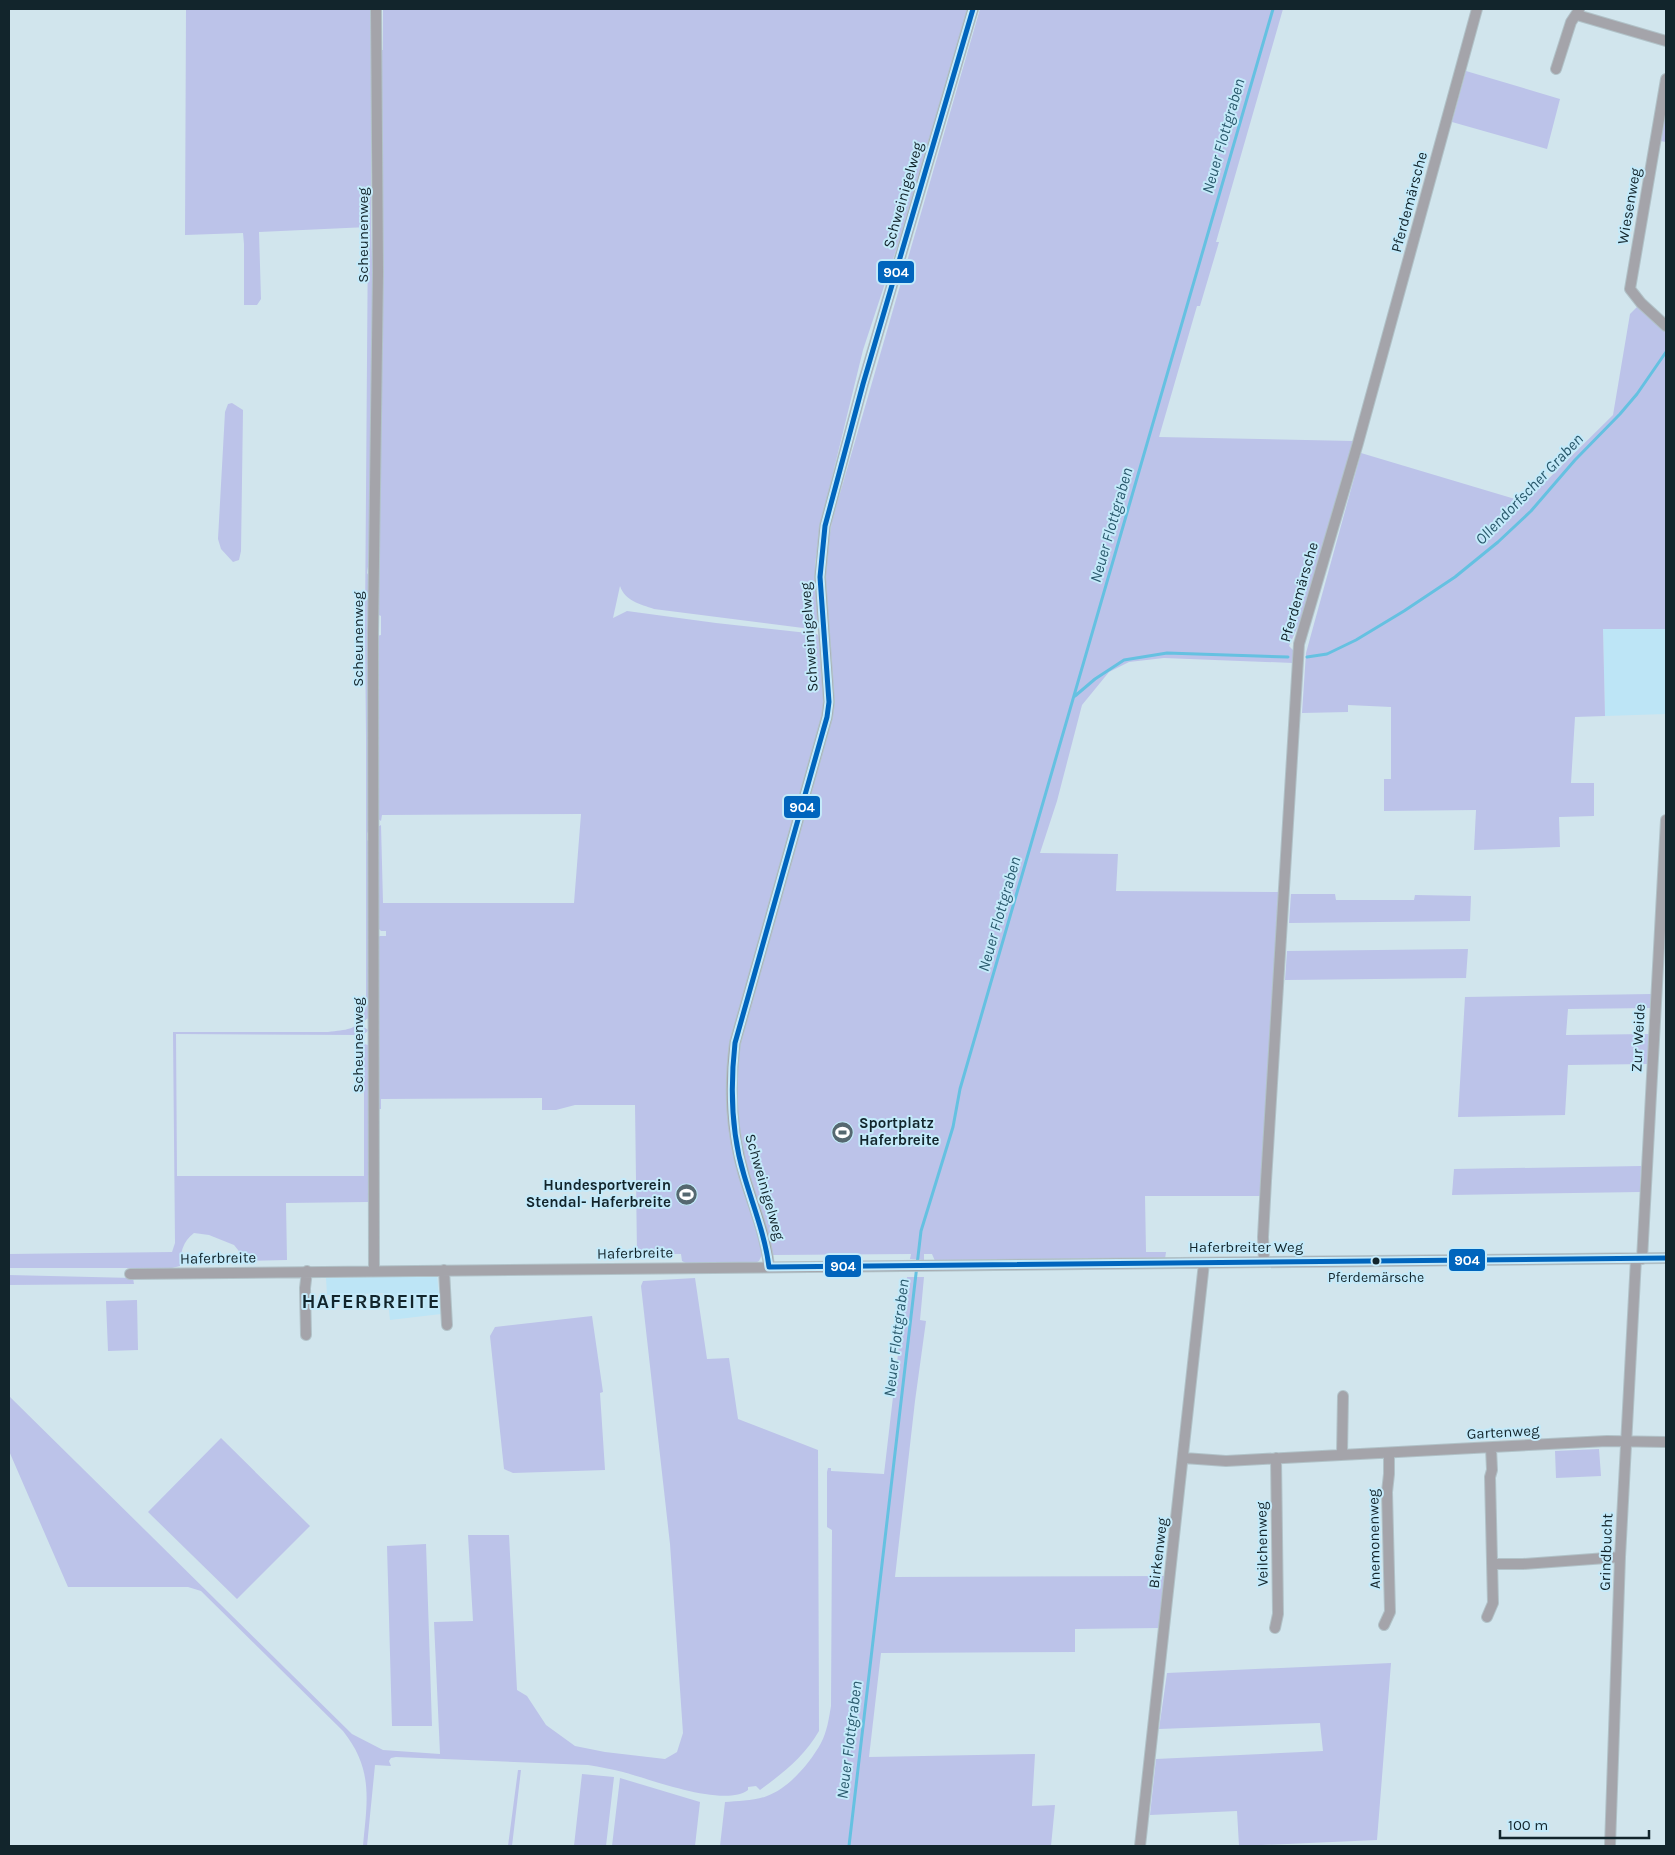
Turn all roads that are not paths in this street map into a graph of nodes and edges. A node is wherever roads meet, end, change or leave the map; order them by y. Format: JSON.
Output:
{"nodes":[{"id":1,"x":376,"y":9,"type":"edge"},
{"id":2,"x":973,"y":9,"type":"edge"},
{"id":3,"x":1477,"y":9,"type":"edge"},
{"id":4,"x":1578,"y":12,"type":"edge"},
{"id":5,"x":1666,"y":42,"type":"edge"},
{"id":6,"x":1556,"y":69,"type":"dead end"},
{"id":7,"x":1666,"y":78,"type":"edge"},
{"id":8,"x":1666,"y":326,"type":"edge"},
{"id":9,"x":1666,"y":820,"type":"edge"},
{"id":10,"x":1666,"y":1258,"type":"edge"},
{"id":11,"x":1639,"y":1259,"type":"junction"},
{"id":12,"x":1204,"y":1262,"type":"junction"},
{"id":13,"x":1264,"y":1262,"type":"junction"},
{"id":14,"x":769,"y":1267,"type":"junction"},
{"id":15,"x":827,"y":1267,"type":"joint"},
{"id":16,"x":374,"y":1270,"type":"junction"},
{"id":17,"x":444,"y":1270,"type":"junction"},
{"id":18,"x":307,"y":1271,"type":"junction"},
{"id":19,"x":130,"y":1274,"type":"dead end"},
{"id":20,"x":447,"y":1325,"type":"dead end"},
{"id":21,"x":306,"y":1335,"type":"dead end"},
{"id":22,"x":1343,"y":1396,"type":"dead end"},
{"id":23,"x":1626,"y":1441,"type":"junction"},
{"id":24,"x":1666,"y":1442,"type":"edge"},
{"id":25,"x":1491,"y":1448,"type":"junction"},
{"id":26,"x":1389,"y":1453,"type":"junction"},
{"id":27,"x":1342,"y":1455,"type":"junction"},
{"id":28,"x":1184,"y":1458,"type":"junction"},
{"id":29,"x":1276,"y":1458,"type":"junction"},
{"id":30,"x":1620,"y":1557,"type":"junction"},
{"id":31,"x":1492,"y":1564,"type":"junction"},
{"id":32,"x":1487,"y":1617,"type":"dead end"},
{"id":33,"x":1384,"y":1625,"type":"dead end"},
{"id":34,"x":1274,"y":1628,"type":"dead end"},
{"id":35,"x":1140,"y":1846,"type":"edge"},
{"id":36,"x":1610,"y":1846,"type":"edge"}],
"edges":[{"from":1,"to":16,"type":"street","name":"Scheunenweg"},
{"from":2,"to":14,"type":"street","name":"Schweinigelweg"},
{"from":3,"to":13,"type":"street","name":"Pferdemärsche"},
{"from":4,"to":5,"type":"street"},
{"from":4,"to":6,"type":"street"},
{"from":7,"to":8,"type":"street","name":"Wiesenweg"},
{"from":9,"to":11,"type":"street","name":"Zur Weide"},
{"from":10,"to":11,"type":"street","name":"Haferbreiter Weg"},
{"from":11,"to":13,"type":"street","name":"Haferbreiter Weg"},
{"from":11,"to":23,"type":"street","name":"Grindbucht"},
{"from":12,"to":13,"type":"street","name":"Haferbreiter Weg"},
{"from":12,"to":15,"type":"street","name":"Haferbreiter Weg"},
{"from":12,"to":28,"type":"street","name":"Birkenweg"},
{"from":14,"to":15,"type":"street","name":"Haferbreite"},
{"from":14,"to":17,"type":"street","name":"Haferbreite"},
{"from":16,"to":17,"type":"street","name":"Haferbreite"},
{"from":16,"to":18,"type":"street","name":"Haferbreite"},
{"from":17,"to":20,"type":"street"},
{"from":18,"to":19,"type":"street","name":"Haferbreite"},
{"from":18,"to":21,"type":"street"},
{"from":22,"to":27,"type":"street"},
{"from":23,"to":24,"type":"street","name":"Gartenweg"},
{"from":23,"to":25,"type":"street","name":"Gartenweg"},
{"from":23,"to":30,"type":"street","name":"Grindbucht"},
{"from":25,"to":26,"type":"street","name":"Gartenweg"},
{"from":25,"to":31,"type":"street"},
{"from":26,"to":27,"type":"street","name":"Gartenweg"},
{"from":26,"to":33,"type":"street","name":"Anemonenweg"},
{"from":27,"to":29,"type":"street","name":"Gartenweg"},
{"from":28,"to":29,"type":"street","name":"Gartenweg"},
{"from":28,"to":35,"type":"street","name":"Birkenweg"},
{"from":29,"to":34,"type":"street","name":"Veilchenweg"},
{"from":30,"to":31,"type":"street"},
{"from":30,"to":36,"type":"street","name":"Grindbucht"},
{"from":31,"to":32,"type":"street"}]}
